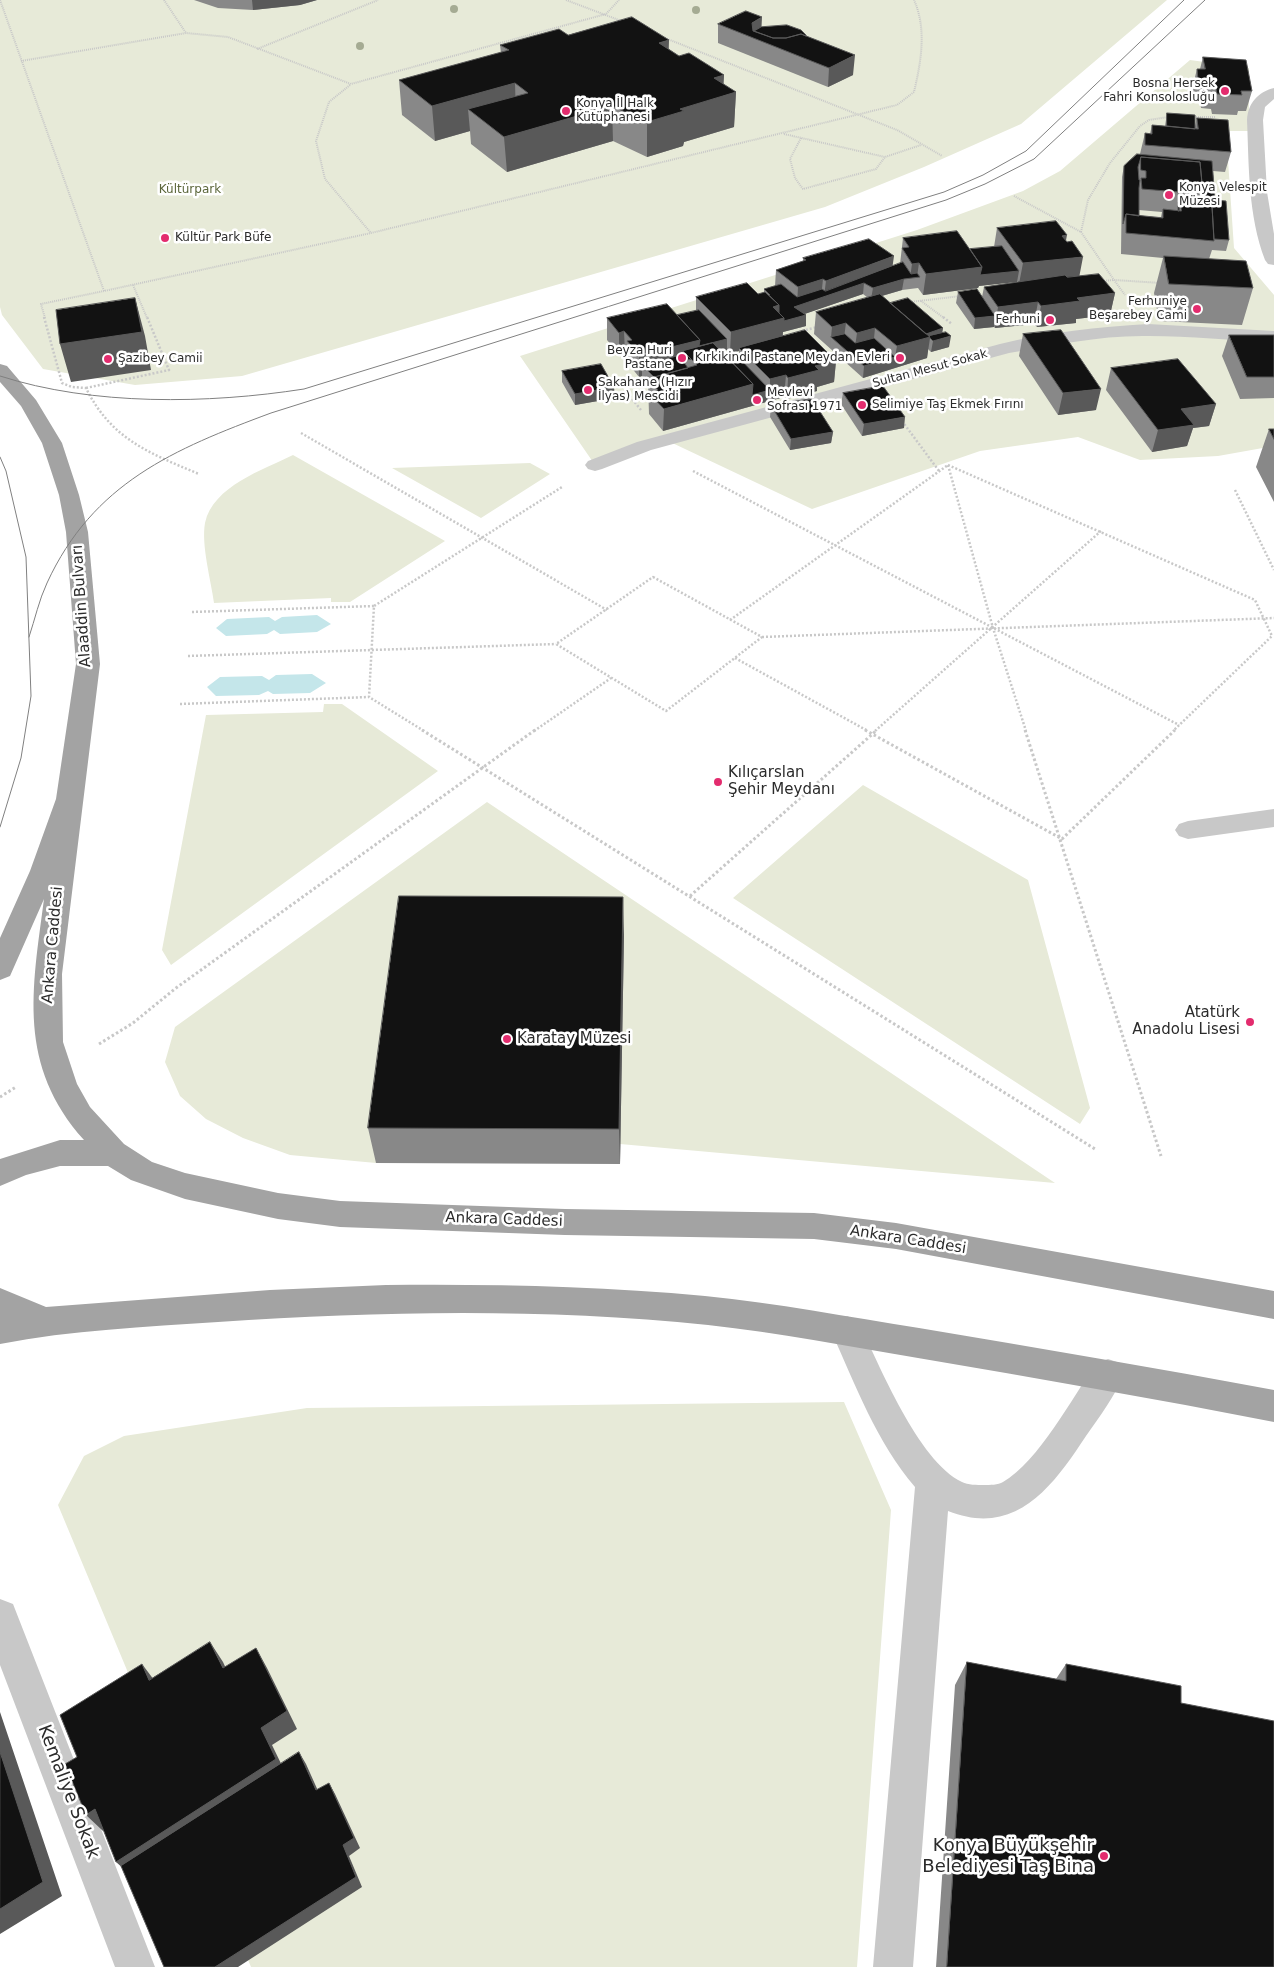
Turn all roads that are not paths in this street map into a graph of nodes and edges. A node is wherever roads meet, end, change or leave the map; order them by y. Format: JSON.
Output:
{"nodes":[{"id":1,"x":1274,"y":93,"type":"edge"},
{"id":2,"x":1274,"y":260,"type":"edge"},
{"id":3,"x":1274,"y":337,"type":"edge"},
{"id":4,"x":0,"y":370,"type":"edge"},
{"id":5,"x":595,"y":465,"type":"road end"},
{"id":6,"x":69,"y":799,"type":"junction"},
{"id":7,"x":1274,"y":818,"type":"edge"},
{"id":8,"x":1188,"y":830,"type":"dead end"},
{"id":9,"x":0,"y":968,"type":"edge"},
{"id":10,"x":113,"y":1153,"type":"junction"},
{"id":11,"x":0,"y":1173,"type":"edge"},
{"id":12,"x":0,"y":1302,"type":"edge"},
{"id":13,"x":1274,"y":1305,"type":"edge"},
{"id":14,"x":43,"y":1320,"type":"junction"},
{"id":15,"x":0,"y":1329,"type":"edge"},
{"id":16,"x":847,"y":1331,"type":"junction"},
{"id":17,"x":1108,"y":1374,"type":"junction"},
{"id":18,"x":1274,"y":1406,"type":"edge"},
{"id":19,"x":933,"y":1482,"type":"junction"},
{"id":20,"x":0,"y":1616,"type":"edge"},
{"id":21,"x":136,"y":1967,"type":"edge"},
{"id":22,"x":893,"y":1967,"type":"edge"}],
"edges":[{"from":1,"to":2,"type":"street"},
{"from":3,"to":5,"type":"street","name":"Sultan Mesut Sokak"},
{"from":4,"to":6,"type":"main road","name":"Alaaddin Bulvarı"},
{"from":6,"to":9,"type":"main road","name":"Alaaddin Bulvarı"},
{"from":6,"to":10,"type":"main road","name":"Ankara Caddesi"},
{"from":7,"to":8,"type":"street"},
{"from":10,"to":11,"type":"main road"},
{"from":10,"to":13,"type":"main road","name":"Ankara Caddesi"},
{"from":12,"to":14,"type":"main road"},
{"from":14,"to":15,"type":"main road"},
{"from":14,"to":16,"type":"main road"},
{"from":16,"to":17,"type":"main road"},
{"from":16,"to":19,"type":"street"},
{"from":17,"to":18,"type":"main road"},
{"from":17,"to":19,"type":"street"},
{"from":19,"to":22,"type":"street"},
{"from":20,"to":21,"type":"street","name":"Kemaliye Sokak"}]}
